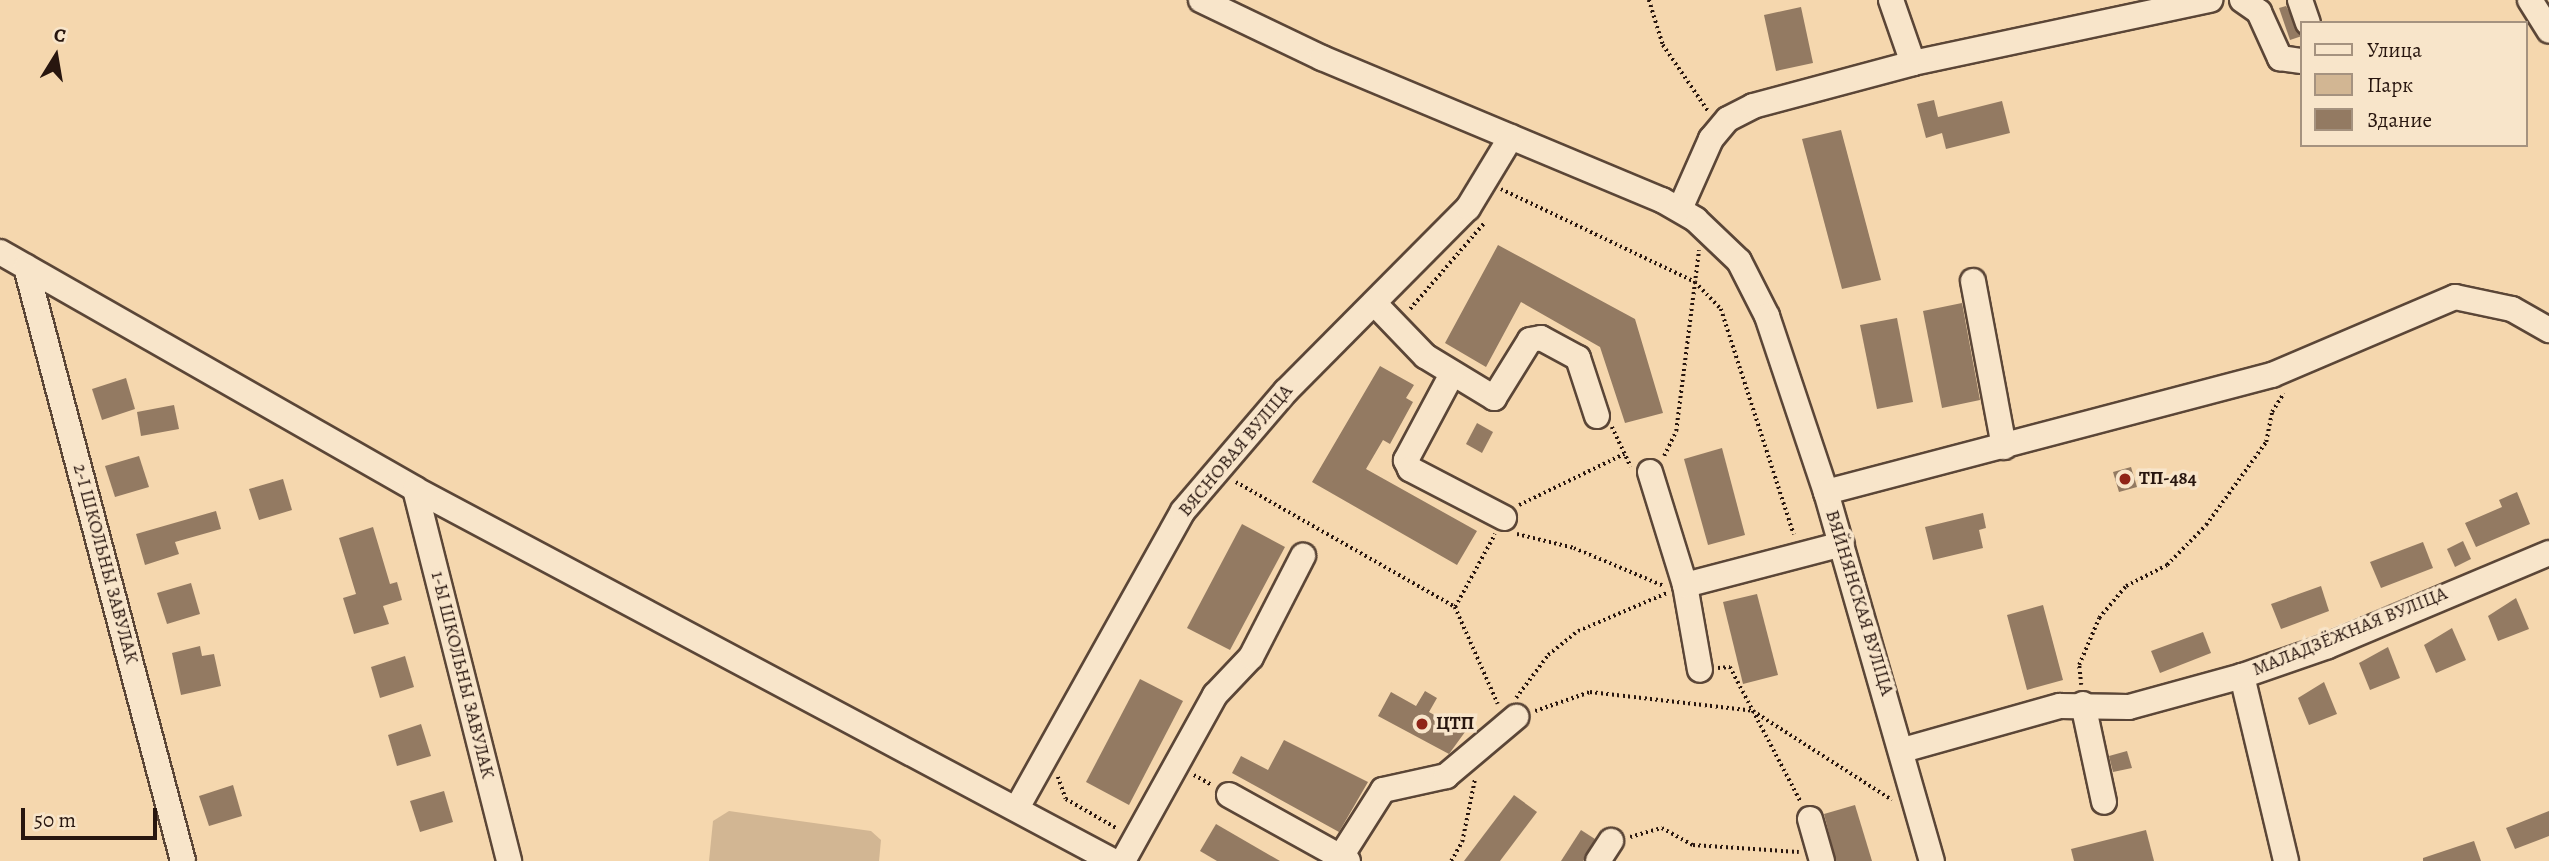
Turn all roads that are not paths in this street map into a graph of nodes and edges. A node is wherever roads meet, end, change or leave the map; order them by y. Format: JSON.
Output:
{"nodes":[{"id":1,"x":1201,"y":0,"type":"edge"},
{"id":2,"x":1891,"y":0,"type":"edge"},
{"id":3,"x":2210,"y":0,"type":"edge"},
{"id":4,"x":2242,"y":0,"type":"edge"},
{"id":5,"x":2300,"y":0,"type":"edge"},
{"id":6,"x":2307,"y":21,"type":"edge"},
{"id":7,"x":2300,"y":61,"type":"edge"},
{"id":8,"x":1913,"y":63,"type":"junction"},
{"id":9,"x":1511,"y":136,"type":"junction"},
{"id":10,"x":1680,"y":209,"type":"junction"},
{"id":11,"x":0,"y":252,"type":"edge"},
{"id":12,"x":26,"y":267,"type":"junction"},
{"id":13,"x":1973,"y":281,"type":"dead end"},
{"id":14,"x":1376,"y":305,"type":"junction"},
{"id":15,"x":2549,"y":330,"type":"edge"},
{"id":16,"x":1452,"y":374,"type":"junction"},
{"id":17,"x":1601,"y":420,"type":"road end"},
{"id":18,"x":2004,"y":447,"type":"junction"},
{"id":19,"x":1651,"y":475,"type":"road end"},
{"id":20,"x":415,"y":489,"type":"junction"},
{"id":21,"x":1826,"y":492,"type":"junction"},
{"id":22,"x":1501,"y":523,"type":"road end"},
{"id":23,"x":1842,"y":544,"type":"junction"},
{"id":24,"x":2549,"y":553,"type":"edge"},
{"id":25,"x":1303,"y":556,"type":"dead end"},
{"id":26,"x":1685,"y":585,"type":"junction"},
{"id":27,"x":1700,"y":670,"type":"road end"},
{"id":28,"x":2242,"y":676,"type":"junction"},
{"id":29,"x":2083,"y":704,"type":"junction"},
{"id":30,"x":1512,"y":721,"type":"road end"},
{"id":31,"x":1903,"y":750,"type":"junction"},
{"id":32,"x":1229,"y":795,"type":"road end"},
{"id":33,"x":2104,"y":802,"type":"dead end"},
{"id":34,"x":1017,"y":808,"type":"junction"},
{"id":35,"x":1810,"y":819,"type":"road end"},
{"id":36,"x":1820,"y":857,"type":"edge"},
{"id":37,"x":1342,"y":860,"type":"edge"},
{"id":38,"x":183,"y":861,"type":"edge"},
{"id":39,"x":509,"y":861,"type":"edge"},
{"id":40,"x":1113,"y":861,"type":"edge"},
{"id":41,"x":1123,"y":861,"type":"edge"},
{"id":42,"x":1932,"y":861,"type":"edge"},
{"id":43,"x":2286,"y":861,"type":"edge"}],
"edges":[{"from":1,"to":9,"type":"street","name":"ВЯЙНЯНСКАЯ ВУЛІЦА"},
{"from":2,"to":8,"type":"street"},
{"from":3,"to":8,"type":"street"},
{"from":4,"to":7,"type":"street"},
{"from":5,"to":6,"type":"street"},
{"from":8,"to":10,"type":"street"},
{"from":9,"to":10,"type":"street","name":"ВЯЙНЯНСКАЯ ВУЛІЦА"},
{"from":9,"to":14,"type":"street","name":"ВЯСНОВАЯ ВУЛІЦА"},
{"from":10,"to":21,"type":"street","name":"ВЯЙНЯНСКАЯ ВУЛІЦА"},
{"from":11,"to":12,"type":"street"},
{"from":12,"to":20,"type":"street"},
{"from":12,"to":38,"type":"street","name":"2-І ШКОЛЬНЫ ЗАВУЛАК"},
{"from":13,"to":18,"type":"street"},
{"from":14,"to":16,"type":"street"},
{"from":14,"to":34,"type":"street","name":"ВЯСНОВАЯ ВУЛІЦА"},
{"from":15,"to":18,"type":"street"},
{"from":16,"to":17,"type":"street"},
{"from":16,"to":22,"type":"street"},
{"from":18,"to":21,"type":"street"},
{"from":19,"to":26,"type":"street"},
{"from":20,"to":34,"type":"street"},
{"from":20,"to":39,"type":"street","name":"1-Ы ШКОЛЬНЫ ЗАВУЛАК"},
{"from":21,"to":23,"type":"street","name":"ВЯЙНЯНСКАЯ ВУЛІЦА"},
{"from":23,"to":26,"type":"street"},
{"from":23,"to":31,"type":"street","name":"ВЯЙНЯНСКАЯ ВУЛІЦА"},
{"from":24,"to":28,"type":"street","name":"МАЛАДЗЁЖНАЯ ВУЛІЦА"},
{"from":25,"to":41,"type":"street"},
{"from":26,"to":27,"type":"street"},
{"from":28,"to":29,"type":"street","name":"МАЛАДЗЁЖНАЯ ВУЛІЦА"},
{"from":28,"to":43,"type":"street"},
{"from":29,"to":31,"type":"street","name":"МАЛАДЗЁЖНАЯ ВУЛІЦА"},
{"from":29,"to":33,"type":"street"},
{"from":30,"to":37,"type":"street"},
{"from":31,"to":42,"type":"street","name":"ВЯЙНЯНСКАЯ ВУЛІЦА"},
{"from":32,"to":37,"type":"street"},
{"from":34,"to":40,"type":"street"},
{"from":35,"to":36,"type":"street"}]}
